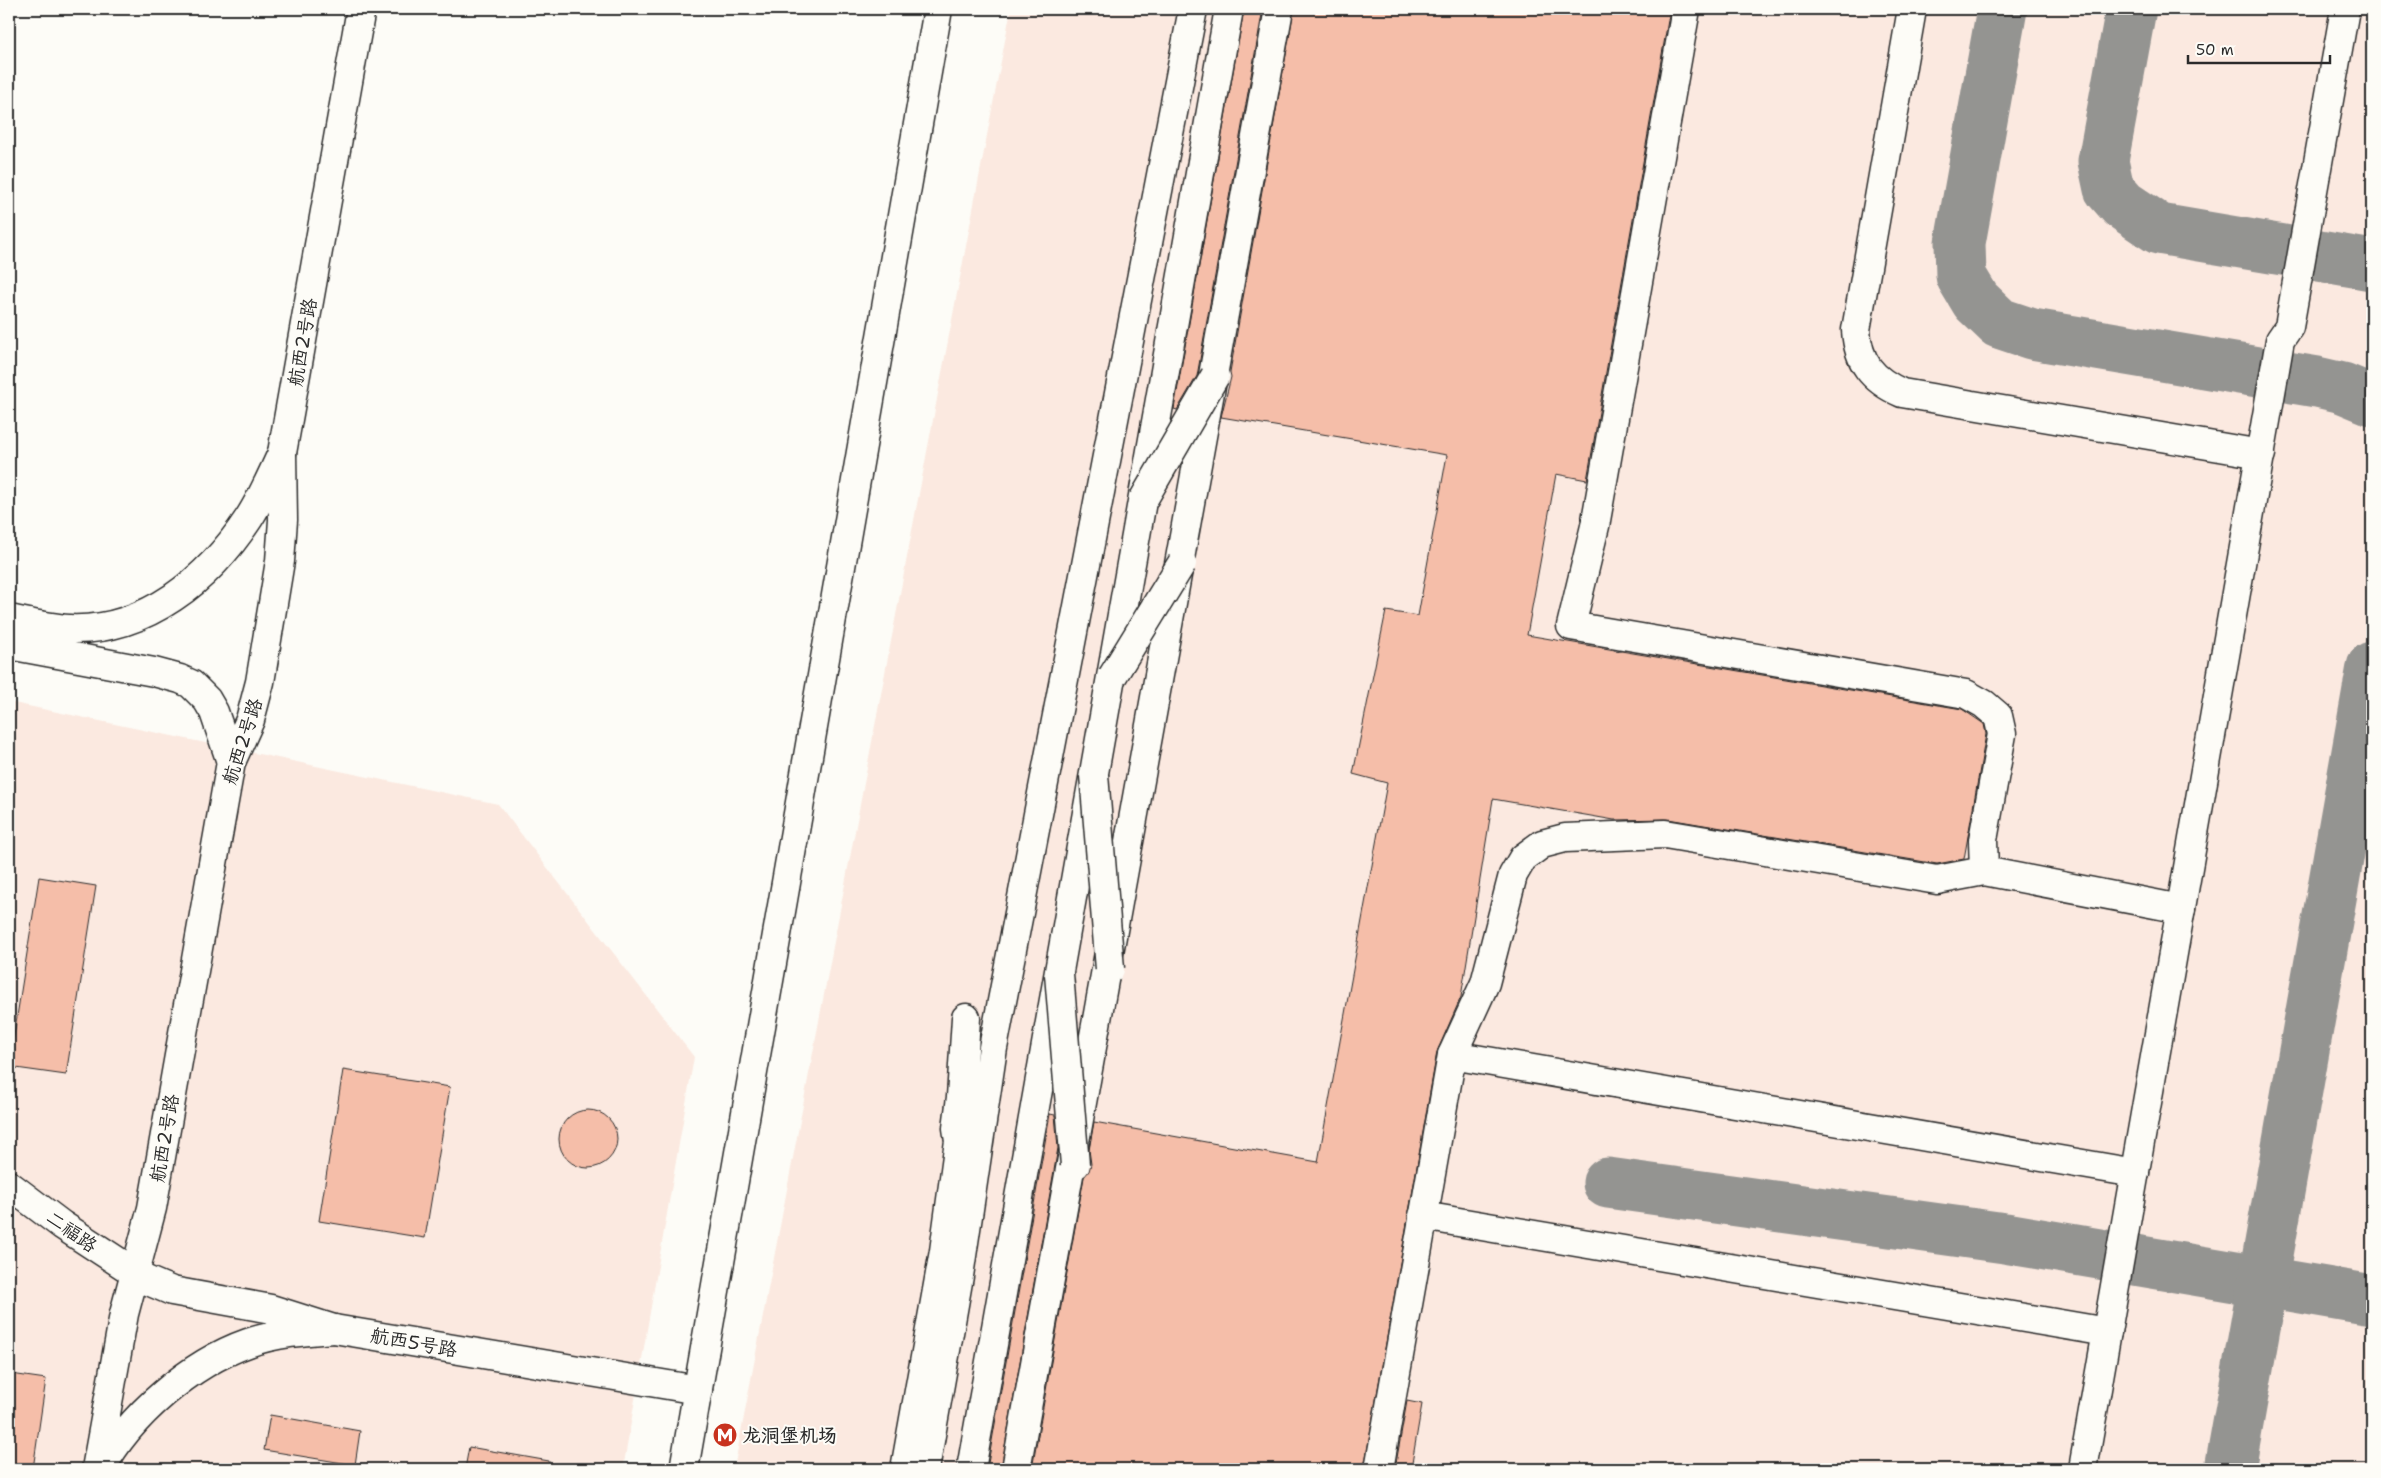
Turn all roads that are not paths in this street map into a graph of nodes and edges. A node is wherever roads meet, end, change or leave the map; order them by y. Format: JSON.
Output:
{"nodes":[{"id":1,"x":361,"y":9,"type":"edge"},
{"id":2,"x":938,"y":9,"type":"edge"},
{"id":3,"x":1193,"y":9,"type":"edge"},
{"id":4,"x":1230,"y":9,"type":"edge"},
{"id":5,"x":1280,"y":9,"type":"edge"},
{"id":6,"x":1686,"y":9,"type":"edge"},
{"id":7,"x":1912,"y":9,"type":"edge"},
{"id":8,"x":2345,"y":9,"type":"edge"},
{"id":9,"x":1215,"y":376,"type":"junction"},
{"id":10,"x":282,"y":453,"type":"junction"},
{"id":11,"x":2260,"y":454,"type":"junction"},
{"id":12,"x":1143,"y":500,"type":"junction"},
{"id":13,"x":1182,"y":563,"type":"junction"},
{"id":14,"x":9,"y":619,"type":"edge"},
{"id":15,"x":9,"y":645,"type":"edge"},
{"id":16,"x":1112,"y":676,"type":"junction"},
{"id":17,"x":231,"y":762,"type":"junction"},
{"id":18,"x":1094,"y":775,"type":"junction"},
{"id":19,"x":1984,"y":871,"type":"junction"},
{"id":20,"x":2181,"y":909,"type":"junction"},
{"id":21,"x":1110,"y":969,"type":"junction"},
{"id":22,"x":1059,"y":974,"type":"junction"},
{"id":23,"x":966,"y":1018,"type":"dead end"},
{"id":24,"x":1452,"y":1055,"type":"junction"},
{"id":25,"x":957,"y":1128,"type":"junction"},
{"id":26,"x":1075,"y":1165,"type":"junction"},
{"id":27,"x":2135,"y":1173,"type":"junction"},
{"id":28,"x":9,"y":1185,"type":"edge"},
{"id":29,"x":1423,"y":1216,"type":"junction"},
{"id":30,"x":136,"y":1274,"type":"junction"},
{"id":31,"x":334,"y":1328,"type":"junction"},
{"id":32,"x":2107,"y":1332,"type":"junction"},
{"id":33,"x":698,"y":1390,"type":"junction"},
{"id":34,"x":96,"y":1469,"type":"edge"},
{"id":35,"x":101,"y":1469,"type":"edge"},
{"id":36,"x":684,"y":1469,"type":"edge"},
{"id":37,"x":891,"y":1469,"type":"edge"},
{"id":38,"x":904,"y":1469,"type":"edge"},
{"id":39,"x":925,"y":1469,"type":"edge"},
{"id":40,"x":972,"y":1469,"type":"edge"},
{"id":41,"x":1016,"y":1469,"type":"edge"},
{"id":42,"x":1022,"y":1469,"type":"edge"},
{"id":43,"x":1379,"y":1469,"type":"edge"},
{"id":44,"x":2083,"y":1469,"type":"edge"}],
"edges":[{"from":1,"to":10,"type":"main road","name":"航西2号路"},
{"from":2,"to":33,"type":"main road"},
{"from":3,"to":39,"type":"main road"},
{"from":4,"to":12,"type":"main road"},
{"from":5,"to":9,"type":"main road"},
{"from":5,"to":41,"type":"main road"},
{"from":6,"to":19,"type":"main road"},
{"from":7,"to":11,"type":"main road"},
{"from":8,"to":11,"type":"main road"},
{"from":9,"to":12,"type":"main road","bridge":true},
{"from":9,"to":13,"type":"main road","bridge":true},
{"from":10,"to":14,"type":"main road"},
{"from":10,"to":17,"type":"main road","name":"航西2号路"},
{"from":11,"to":20,"type":"main road"},
{"from":12,"to":16,"type":"main road","bridge":true},
{"from":13,"to":16,"type":"main road","bridge":true},
{"from":13,"to":21,"type":"main road","bridge":true},
{"from":15,"to":17,"type":"main road"},
{"from":16,"to":18,"type":"main road"},
{"from":17,"to":30,"type":"main road","name":"航西2号路"},
{"from":18,"to":21,"type":"main road","bridge":true},
{"from":18,"to":22,"type":"main road","bridge":true},
{"from":19,"to":20,"type":"main road"},
{"from":19,"to":24,"type":"main road"},
{"from":20,"to":27,"type":"main road"},
{"from":21,"to":26,"type":"main road","bridge":true},
{"from":22,"to":26,"type":"main road","bridge":true},
{"from":22,"to":40,"type":"main road","bridge":true},
{"from":23,"to":25,"type":"main road"},
{"from":24,"to":27,"type":"main road"},
{"from":24,"to":29,"type":"main road"},
{"from":25,"to":37,"type":"main road"},
{"from":25,"to":38,"type":"main road"},
{"from":26,"to":42,"type":"main road"},
{"from":27,"to":32,"type":"main road"},
{"from":28,"to":30,"type":"main road","name":"二福路"},
{"from":29,"to":32,"type":"main road"},
{"from":29,"to":43,"type":"main road"},
{"from":30,"to":31,"type":"main road","name":"航西5号路"},
{"from":30,"to":34,"type":"main road","name":"航西2号路"},
{"from":31,"to":33,"type":"main road","name":"航西5号路"},
{"from":31,"to":35,"type":"main road"},
{"from":32,"to":44,"type":"main road"},
{"from":33,"to":36,"type":"main road"}]}
